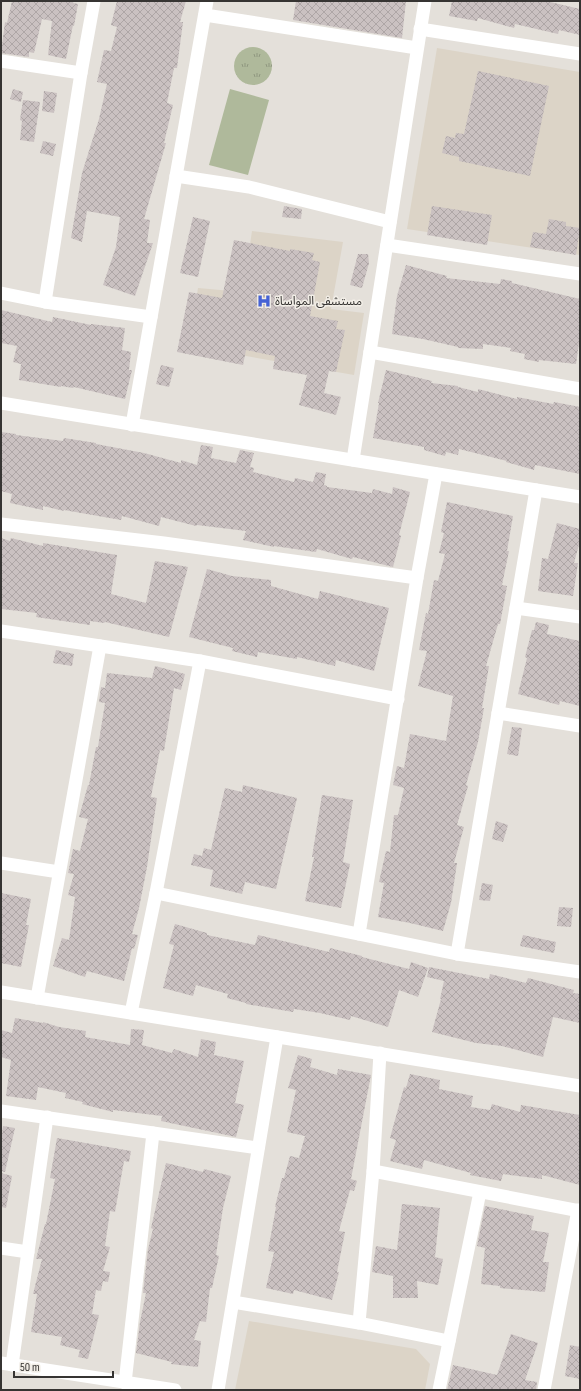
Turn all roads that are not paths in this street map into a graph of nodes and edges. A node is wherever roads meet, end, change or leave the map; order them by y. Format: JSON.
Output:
{"nodes":[{"id":1,"x":94,"y":1,"type":"edge"},
{"id":2,"x":207,"y":1,"type":"edge"},
{"id":3,"x":425,"y":1,"type":"edge"},
{"id":4,"x":205,"y":15,"type":"junction"},
{"id":5,"x":420,"y":29,"type":"junction"},
{"id":6,"x":417,"y":48,"type":"junction"},
{"id":7,"x":580,"y":54,"type":"edge"},
{"id":8,"x":1,"y":61,"type":"edge"},
{"id":9,"x":80,"y":73,"type":"junction"},
{"id":10,"x":176,"y":176,"type":"junction"},
{"id":11,"x":390,"y":222,"type":"junction"},
{"id":12,"x":387,"y":245,"type":"junction"},
{"id":13,"x":580,"y":274,"type":"edge"},
{"id":14,"x":1,"y":293,"type":"edge"},
{"id":15,"x":45,"y":302,"type":"junction"},
{"id":16,"x":151,"y":317,"type":"junction"},
{"id":17,"x":370,"y":352,"type":"junction"},
{"id":18,"x":580,"y":389,"type":"edge"},
{"id":19,"x":1,"y":404,"type":"edge"},
{"id":20,"x":132,"y":425,"type":"junction"},
{"id":21,"x":353,"y":460,"type":"junction"},
{"id":22,"x":436,"y":474,"type":"junction"},
{"id":23,"x":536,"y":490,"type":"junction"},
{"id":24,"x":580,"y":497,"type":"edge"},
{"id":25,"x":1,"y":524,"type":"edge"},
{"id":26,"x":417,"y":578,"type":"junction"},
{"id":27,"x":516,"y":608,"type":"junction"},
{"id":28,"x":580,"y":617,"type":"edge"},
{"id":29,"x":1,"y":631,"type":"edge"},
{"id":30,"x":100,"y":646,"type":"junction"},
{"id":31,"x":200,"y":661,"type":"junction"},
{"id":32,"x":398,"y":699,"type":"junction"},
{"id":33,"x":498,"y":713,"type":"junction"},
{"id":34,"x":580,"y":726,"type":"edge"},
{"id":35,"x":1,"y":863,"type":"edge"},
{"id":36,"x":59,"y":872,"type":"junction"},
{"id":37,"x":156,"y":893,"type":"junction"},
{"id":38,"x":359,"y":934,"type":"junction"},
{"id":39,"x":457,"y":954,"type":"junction"},
{"id":40,"x":580,"y":972,"type":"edge"},
{"id":41,"x":1,"y":992,"type":"edge"},
{"id":42,"x":36,"y":998,"type":"junction"},
{"id":43,"x":131,"y":1013,"type":"junction"},
{"id":44,"x":277,"y":1037,"type":"junction"},
{"id":45,"x":380,"y":1053,"type":"junction"},
{"id":46,"x":580,"y":1086,"type":"edge"},
{"id":47,"x":1,"y":1111,"type":"edge"},
{"id":48,"x":47,"y":1117,"type":"junction"},
{"id":49,"x":154,"y":1133,"type":"junction"},
{"id":50,"x":258,"y":1148,"type":"junction"},
{"id":51,"x":373,"y":1171,"type":"junction"},
{"id":52,"x":480,"y":1192,"type":"junction"},
{"id":53,"x":579,"y":1211,"type":"edge"},
{"id":54,"x":1,"y":1248,"type":"edge"},
{"id":55,"x":28,"y":1252,"type":"junction"},
{"id":56,"x":233,"y":1302,"type":"junction"},
{"id":57,"x":359,"y":1323,"type":"junction"},
{"id":58,"x":449,"y":1341,"type":"junction"},
{"id":59,"x":6,"y":1364,"type":"edge"},
{"id":60,"x":125,"y":1382,"type":"junction"},
{"id":61,"x":175,"y":1390,"type":"edge"},
{"id":62,"x":218,"y":1390,"type":"edge"},
{"id":63,"x":439,"y":1390,"type":"edge"},
{"id":64,"x":544,"y":1390,"type":"edge"}],
"edges":[{"from":1,"to":9,"type":"street"},
{"from":2,"to":4,"type":"street"},
{"from":3,"to":5,"type":"street"},
{"from":4,"to":6,"type":"street"},
{"from":4,"to":10,"type":"street"},
{"from":5,"to":6,"type":"street"},
{"from":5,"to":7,"type":"street"},
{"from":6,"to":11,"type":"street"},
{"from":8,"to":9,"type":"street"},
{"from":9,"to":15,"type":"street"},
{"from":10,"to":11,"type":"street"},
{"from":10,"to":16,"type":"street"},
{"from":11,"to":12,"type":"street"},
{"from":12,"to":13,"type":"street"},
{"from":12,"to":17,"type":"street"},
{"from":14,"to":15,"type":"street"},
{"from":15,"to":16,"type":"street"},
{"from":16,"to":20,"type":"street"},
{"from":17,"to":18,"type":"street"},
{"from":17,"to":21,"type":"street"},
{"from":19,"to":20,"type":"street"},
{"from":20,"to":21,"type":"street"},
{"from":21,"to":22,"type":"street"},
{"from":22,"to":23,"type":"street"},
{"from":22,"to":26,"type":"street"},
{"from":23,"to":24,"type":"street"},
{"from":23,"to":27,"type":"street"},
{"from":25,"to":26,"type":"street"},
{"from":26,"to":32,"type":"street"},
{"from":27,"to":28,"type":"street"},
{"from":27,"to":33,"type":"street"},
{"from":29,"to":30,"type":"street"},
{"from":30,"to":31,"type":"street"},
{"from":30,"to":36,"type":"street"},
{"from":31,"to":32,"type":"street"},
{"from":31,"to":37,"type":"street"},
{"from":32,"to":38,"type":"street"},
{"from":33,"to":34,"type":"street"},
{"from":33,"to":39,"type":"street"},
{"from":35,"to":36,"type":"street"},
{"from":36,"to":42,"type":"street"},
{"from":37,"to":38,"type":"street"},
{"from":37,"to":43,"type":"street"},
{"from":38,"to":39,"type":"street"},
{"from":39,"to":40,"type":"street"},
{"from":41,"to":42,"type":"street"},
{"from":42,"to":43,"type":"street"},
{"from":43,"to":44,"type":"street"},
{"from":44,"to":45,"type":"street"},
{"from":44,"to":50,"type":"street"},
{"from":45,"to":46,"type":"street"},
{"from":45,"to":51,"type":"street"},
{"from":47,"to":48,"type":"street"},
{"from":48,"to":49,"type":"street"},
{"from":48,"to":55,"type":"street"},
{"from":49,"to":50,"type":"street"},
{"from":49,"to":60,"type":"street"},
{"from":50,"to":56,"type":"street"},
{"from":51,"to":52,"type":"street"},
{"from":51,"to":57,"type":"street"},
{"from":52,"to":53,"type":"street"},
{"from":52,"to":58,"type":"street"},
{"from":53,"to":64,"type":"street"},
{"from":54,"to":55,"type":"street"},
{"from":55,"to":59,"type":"street"},
{"from":56,"to":57,"type":"street"},
{"from":56,"to":62,"type":"street"},
{"from":57,"to":58,"type":"street"},
{"from":58,"to":63,"type":"street"},
{"from":59,"to":60,"type":"street"},
{"from":60,"to":61,"type":"street"}]}
